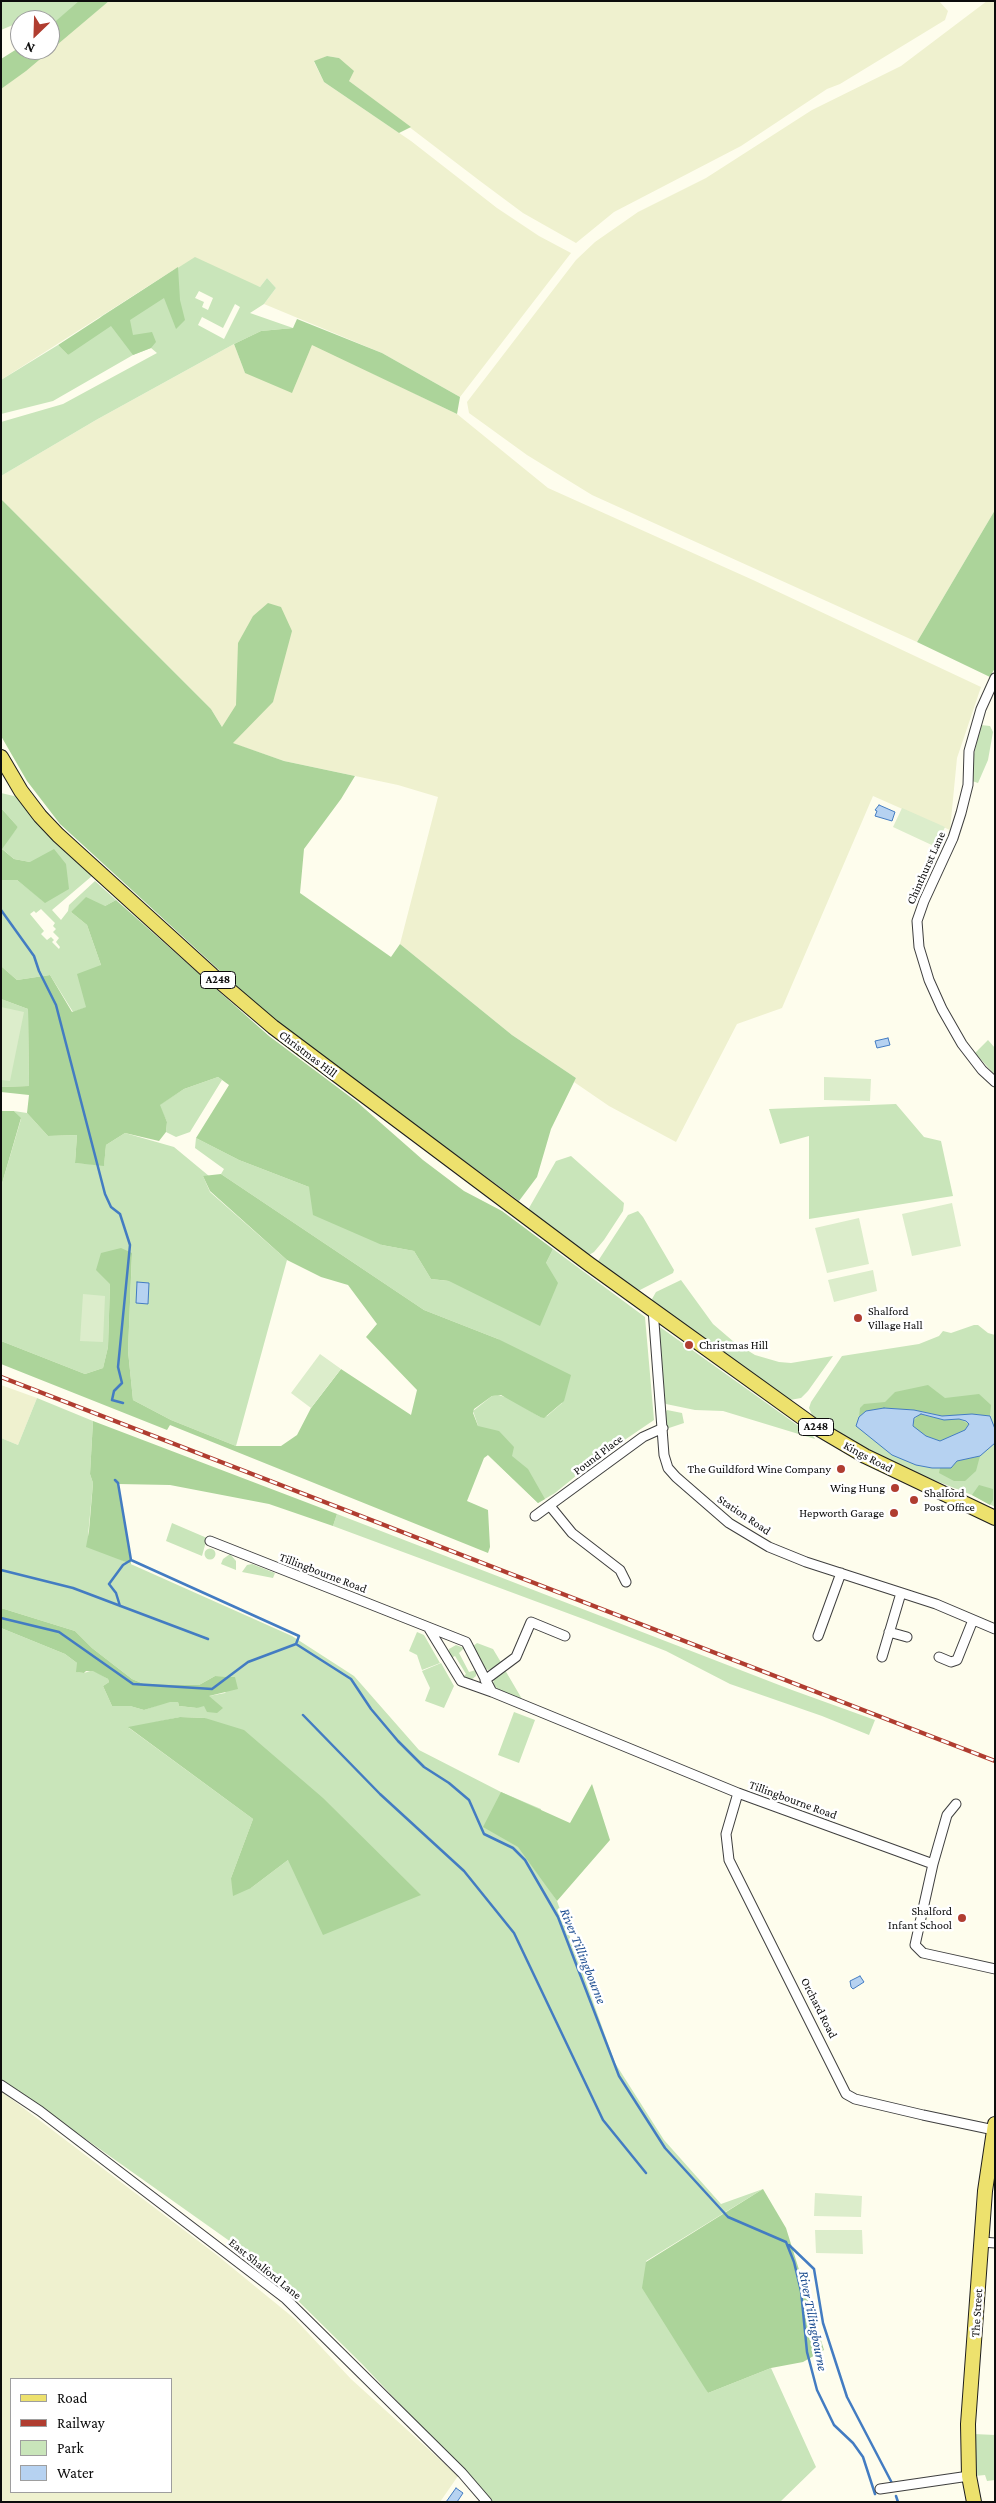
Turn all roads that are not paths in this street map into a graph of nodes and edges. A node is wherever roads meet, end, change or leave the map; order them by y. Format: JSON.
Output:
{"nodes":[{"id":1,"x":995,"y":678,"type":"edge"},
{"id":2,"x":1,"y":757,"type":"edge"},
{"id":3,"x":995,"y":1082,"type":"edge"},
{"id":4,"x":653,"y":1309,"type":"junction"},
{"id":5,"x":663,"y":1428,"type":"junction"},
{"id":6,"x":550,"y":1506,"type":"junction"},
{"id":7,"x":535,"y":1516,"type":"dead end"},
{"id":8,"x":995,"y":1518,"type":"edge"},
{"id":9,"x":210,"y":1541,"type":"dead end"},
{"id":10,"x":841,"y":1573,"type":"junction"},
{"id":11,"x":626,"y":1582,"type":"dead end"},
{"id":12,"x":901,"y":1593,"type":"junction"},
{"id":13,"x":974,"y":1620,"type":"junction"},
{"id":14,"x":428,"y":1628,"type":"junction"},
{"id":15,"x":995,"y":1629,"type":"edge"},
{"id":16,"x":889,"y":1632,"type":"junction"},
{"id":17,"x":565,"y":1636,"type":"dead end"},
{"id":18,"x":818,"y":1636,"type":"dead end"},
{"id":19,"x":906,"y":1637,"type":"dead end"},
{"id":20,"x":939,"y":1657,"type":"dead end"},
{"id":21,"x":882,"y":1658,"type":"dead end"},
{"id":22,"x":485,"y":1680,"type":"junction"},
{"id":23,"x":492,"y":1692,"type":"junction"},
{"id":24,"x":738,"y":1793,"type":"junction"},
{"id":25,"x":956,"y":1804,"type":"dead end"},
{"id":26,"x":933,"y":1864,"type":"junction"},
{"id":27,"x":995,"y":1969,"type":"edge"},
{"id":28,"x":1,"y":2084,"type":"edge"},
{"id":29,"x":994,"y":2127,"type":"edge"},
{"id":30,"x":988,"y":2243,"type":"edge"},
{"id":31,"x":969,"y":2476,"type":"junction"},
{"id":32,"x":880,"y":2489,"type":"dead end"},
{"id":33,"x":488,"y":2502,"type":"edge"},
{"id":34,"x":974,"y":2502,"type":"edge"}],
"edges":[{"from":1,"to":3,"type":"street","name":"Chinthurst Lane"},
{"from":2,"to":4,"type":"main road","name":"Christmas Hill","number":"A248"},
{"from":4,"to":5,"type":"street","name":"Station Road"},
{"from":4,"to":8,"type":"main road","name":"Kings Road","number":"A248"},
{"from":5,"to":6,"type":"street","name":"Pound Place"},
{"from":5,"to":10,"type":"street","name":"Station Road"},
{"from":6,"to":7,"type":"street","name":"Pound Place"},
{"from":6,"to":11,"type":"street"},
{"from":9,"to":14,"type":"street","name":"Tillingbourne Road"},
{"from":10,"to":12,"type":"street","name":"Station Road"},
{"from":10,"to":18,"type":"street"},
{"from":12,"to":13,"type":"street","name":"Station Road"},
{"from":12,"to":16,"type":"street"},
{"from":13,"to":15,"type":"street","name":"Station Road"},
{"from":13,"to":20,"type":"street"},
{"from":14,"to":22,"type":"street","name":"Tillingbourne Road"},
{"from":14,"to":23,"type":"street","name":"Tillingbourne Road"},
{"from":16,"to":19,"type":"street"},
{"from":16,"to":21,"type":"street"},
{"from":17,"to":22,"type":"street"},
{"from":22,"to":23,"type":"street","name":"Tillingbourne Road"},
{"from":23,"to":24,"type":"street","name":"Tillingbourne Road"},
{"from":24,"to":26,"type":"street","name":"Tillingbourne Road"},
{"from":24,"to":29,"type":"street","name":"Orchard Road"},
{"from":25,"to":26,"type":"street"},
{"from":26,"to":27,"type":"street"},
{"from":28,"to":33,"type":"street","name":"East Shalford Lane"},
{"from":29,"to":30,"type":"main road","name":"The Street"},
{"from":30,"to":31,"type":"main road","name":"The Street"},
{"from":31,"to":32,"type":"street"},
{"from":31,"to":34,"type":"main road","name":"The Street"}]}
